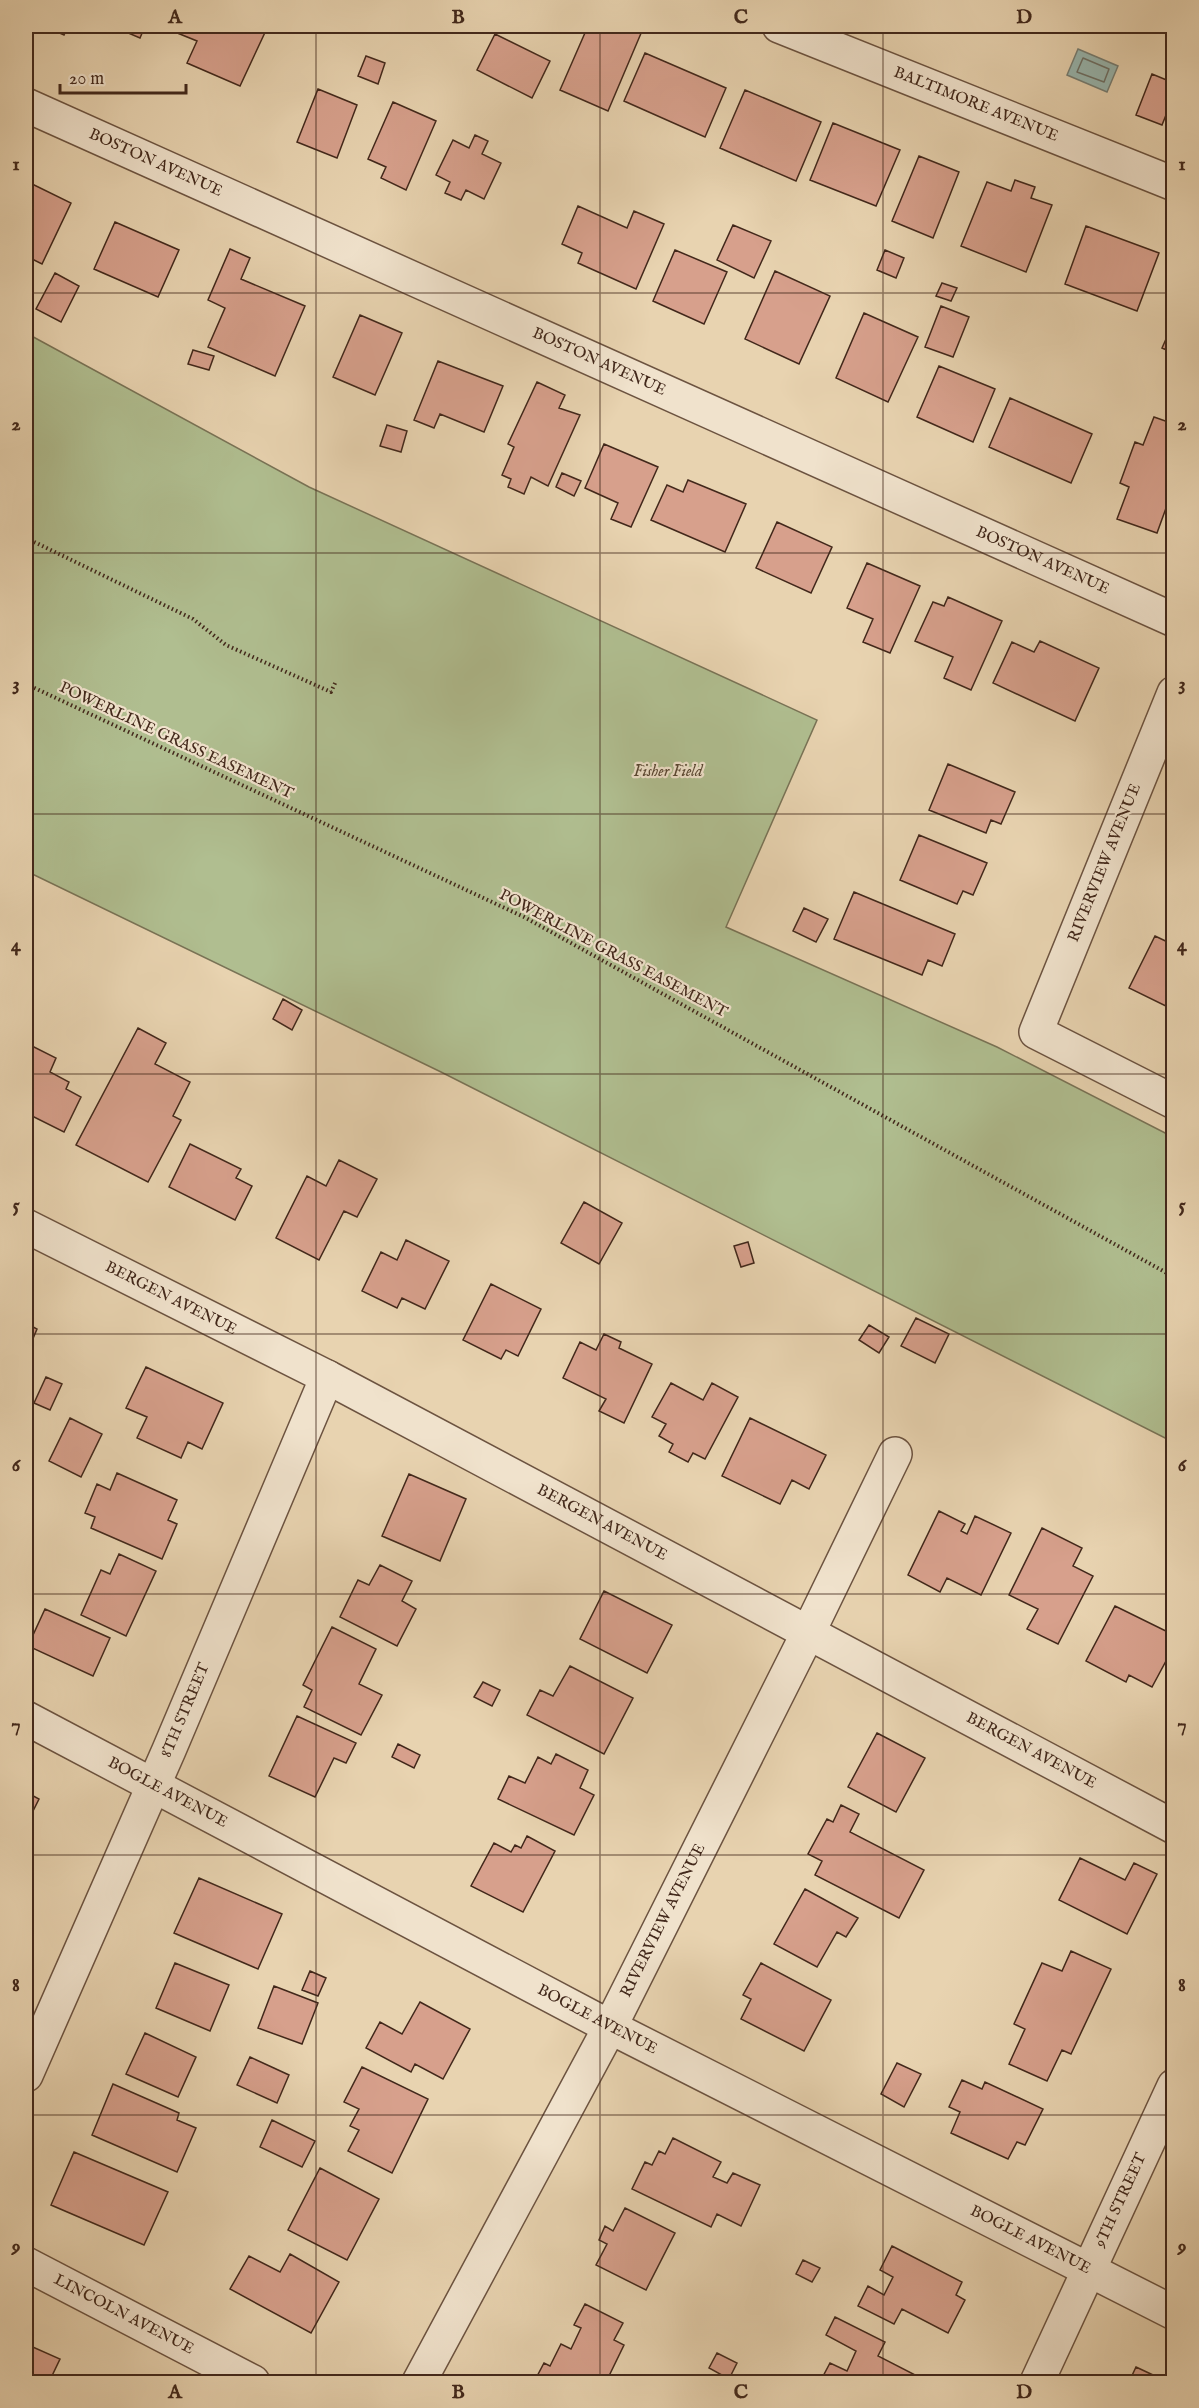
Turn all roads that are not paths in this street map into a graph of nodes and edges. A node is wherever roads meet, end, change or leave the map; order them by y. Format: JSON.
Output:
{"nodes":[{"id":1,"x":779,"y":26,"type":"edge"},
{"id":2,"x":26,"y":105,"type":"edge"},
{"id":3,"x":1173,"y":184,"type":"edge"},
{"id":4,"x":1173,"y":620,"type":"edge"},
{"id":5,"x":1173,"y":693,"type":"edge"},
{"id":6,"x":1173,"y":1102,"type":"edge"},
{"id":7,"x":26,"y":1226,"type":"edge"},
{"id":8,"x":327,"y":1377,"type":"junction"},
{"id":9,"x":895,"y":1454,"type":"dead end"},
{"id":10,"x":809,"y":1631,"type":"junction"},
{"id":11,"x":26,"y":1718,"type":"edge"},
{"id":12,"x":154,"y":1785,"type":"junction"},
{"id":13,"x":1173,"y":1827,"type":"edge"},
{"id":14,"x":610,"y":2027,"type":"junction"},
{"id":15,"x":26,"y":2075,"type":"edge"},
{"id":16,"x":1173,"y":2086,"type":"edge"},
{"id":17,"x":26,"y":2265,"type":"edge"},
{"id":18,"x":1088,"y":2270,"type":"junction"},
{"id":19,"x":1173,"y":2313,"type":"edge"},
{"id":20,"x":253,"y":2382,"type":"edge"},
{"id":21,"x":420,"y":2382,"type":"edge"},
{"id":22,"x":1037,"y":2382,"type":"edge"}],
"edges":[{"from":1,"to":3,"type":"street","name":"BALTIMORE AVENUE"},
{"from":2,"to":4,"type":"street","name":"BOSTON AVENUE"},
{"from":5,"to":6,"type":"street","name":"RIVERVIEW AVENUE"},
{"from":7,"to":8,"type":"street","name":"BERGEN AVENUE"},
{"from":8,"to":10,"type":"street","name":"BERGEN AVENUE"},
{"from":8,"to":12,"type":"street","name":"8TH STREET"},
{"from":9,"to":10,"type":"street","name":"RIVERVIEW AVENUE"},
{"from":10,"to":13,"type":"street","name":"BERGEN AVENUE"},
{"from":10,"to":14,"type":"street","name":"RIVERVIEW AVENUE"},
{"from":11,"to":12,"type":"street","name":"BOGLE AVENUE"},
{"from":12,"to":14,"type":"street","name":"BOGLE AVENUE"},
{"from":12,"to":15,"type":"street","name":"8TH STREET"},
{"from":14,"to":18,"type":"street","name":"BOGLE AVENUE"},
{"from":14,"to":21,"type":"street","name":"RIVERVIEW AVENUE"},
{"from":16,"to":18,"type":"street","name":"9TH STREET"},
{"from":17,"to":20,"type":"street","name":"LINCOLN AVENUE"},
{"from":18,"to":19,"type":"street","name":"BOGLE AVENUE"},
{"from":18,"to":22,"type":"street","name":"9TH STREET"}]}
